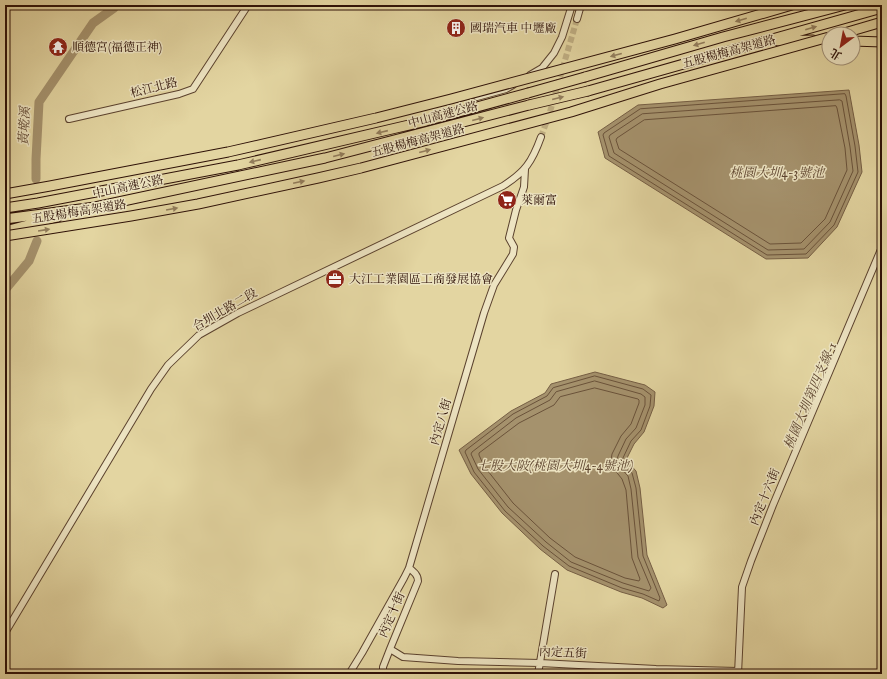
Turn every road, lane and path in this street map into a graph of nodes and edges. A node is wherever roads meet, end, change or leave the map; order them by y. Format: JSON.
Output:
{"nodes":[{"id":1,"x":248,"y":5,"type":"edge"},
{"id":2,"x":572,"y":5,"type":"edge"},
{"id":3,"x":581,"y":5,"type":"edge"},
{"id":4,"x":792,"y":5,"type":"edge"},
{"id":5,"x":845,"y":5,"type":"edge"},
{"id":6,"x":882,"y":8,"type":"edge"},
{"id":7,"x":577,"y":19,"type":"tunnel mouth"},
{"id":8,"x":882,"y":22,"type":"edge"},
{"id":9,"x":861,"y":28,"type":"edge"},
{"id":10,"x":821,"y":39,"type":"edge"},
{"id":11,"x":821,"y":40,"type":"edge"},
{"id":12,"x":861,"y":41,"type":"edge"},
{"id":13,"x":760,"y":42,"type":"junction"},
{"id":14,"x":882,"y":42,"type":"edge"},
{"id":15,"x":69,"y":119,"type":"dead end"},
{"id":16,"x":541,"y":137,"type":"tunnel mouth"},
{"id":17,"x":525,"y":169,"type":"junction"},
{"id":18,"x":5,"y":190,"type":"edge"},
{"id":19,"x":5,"y":194,"type":"edge"},
{"id":20,"x":5,"y":202,"type":"edge"},
{"id":21,"x":38,"y":203,"type":"junction"},
{"id":22,"x":95,"y":207,"type":"junction"},
{"id":23,"x":5,"y":208,"type":"edge"},
{"id":24,"x":5,"y":219,"type":"edge"},
{"id":25,"x":5,"y":231,"type":"edge"},
{"id":26,"x":5,"y":236,"type":"edge"},
{"id":27,"x":882,"y":247,"type":"edge"},
{"id":28,"x":410,"y":568,"type":"junction"},
{"id":29,"x":556,"y":574,"type":"dead end"},
{"id":30,"x":5,"y":633,"type":"edge"},
{"id":31,"x":390,"y":649,"type":"junction"},
{"id":32,"x":540,"y":663,"type":"junction"},
{"id":33,"x":738,"y":673,"type":"edge"},
{"id":34,"x":349,"y":674,"type":"edge"},
{"id":35,"x":382,"y":674,"type":"edge"},
{"id":36,"x":538,"y":674,"type":"edge"}],
"edges":[{"from":1,"to":15,"type":"street","name":"松江北路"},
{"from":2,"to":18,"type":"street"},
{"from":3,"to":7,"type":"street"},
{"from":4,"to":19,"type":"highway","one_way":true,"bridge":true},
{"from":5,"to":21,"type":"highway","name":"中山高速公路","one_way":true,"bridge":true},
{"from":13,"to":6,"type":"highway","name":"中山高速公路","one_way":true},
{"from":8,"to":9,"type":"highway"},
{"from":26,"to":10,"type":"highway","name":"五股楊梅高架道路","one_way":true,"bridge":true},
{"from":11,"to":13,"type":"highway"},
{"from":12,"to":14,"type":"highway"},
{"from":22,"to":13,"type":"highway","name":"中山高速公路","one_way":true,"bridge":true},
{"from":16,"to":17,"type":"street","name":"合圳北路二段"},
{"from":17,"to":28,"type":"street","name":"內定八街"},
{"from":17,"to":30,"type":"street","name":"合圳北路二段"},
{"from":20,"to":21,"type":"highway"},
{"from":21,"to":23,"type":"highway","name":"中山高速公路"},
{"from":22,"to":24,"type":"highway","name":"中山高速公路"},
{"from":22,"to":25,"type":"highway"},
{"from":27,"to":33,"type":"street","name":"內定十六街"},
{"from":28,"to":31,"type":"street","name":"內定十街"},
{"from":28,"to":34,"type":"street","name":"內定八街"},
{"from":29,"to":32,"type":"street"},
{"from":31,"to":32,"type":"street","name":"內定五街"},
{"from":31,"to":35,"type":"street","name":"內定十街"},
{"from":32,"to":33,"type":"street","name":"內定五街"},
{"from":32,"to":36,"type":"street"}]}
